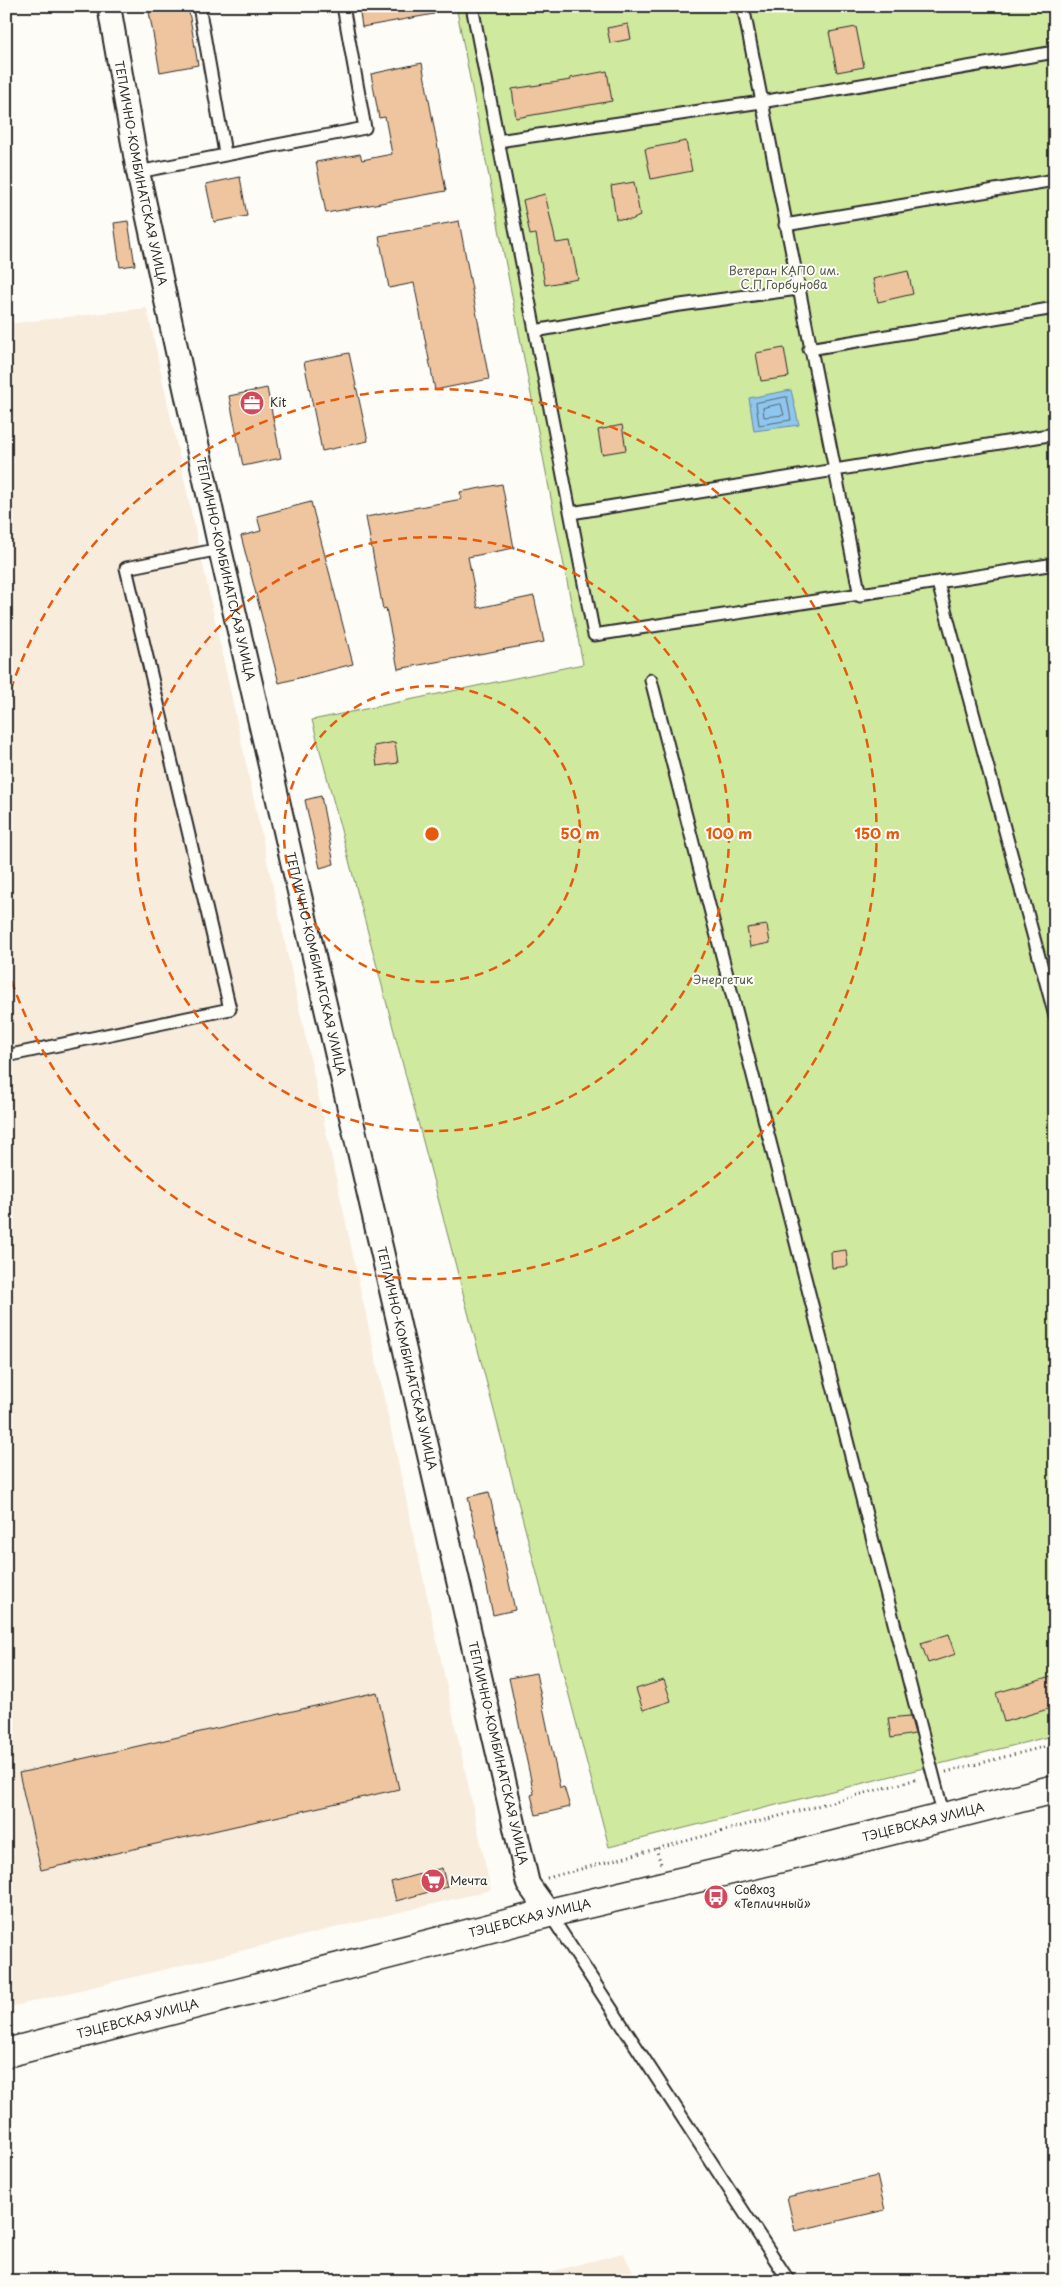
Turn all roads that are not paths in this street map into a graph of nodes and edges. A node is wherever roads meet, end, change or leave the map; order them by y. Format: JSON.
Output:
{"nodes":[{"id":1,"x":109,"y":6,"type":"edge"},
{"id":2,"x":199,"y":6,"type":"edge"},
{"id":3,"x":343,"y":6,"type":"edge"},
{"id":4,"x":472,"y":6,"type":"edge"},
{"id":5,"x":742,"y":6,"type":"edge"},
{"id":6,"x":1055,"y":52,"type":"edge"},
{"id":7,"x":761,"y":102,"type":"junction"},
{"id":8,"x":498,"y":141,"type":"junction"},
{"id":9,"x":225,"y":153,"type":"junction"},
{"id":10,"x":138,"y":172,"type":"junction"},
{"id":11,"x":1055,"y":180,"type":"edge"},
{"id":12,"x":785,"y":225,"type":"junction"},
{"id":13,"x":798,"y":289,"type":"junction"},
{"id":14,"x":1055,"y":308,"type":"edge"},
{"id":15,"x":535,"y":332,"type":"junction"},
{"id":16,"x":809,"y":349,"type":"junction"},
{"id":17,"x":1055,"y":434,"type":"edge"},
{"id":18,"x":834,"y":471,"type":"junction"},
{"id":19,"x":571,"y":513,"type":"junction"},
{"id":20,"x":220,"y":549,"type":"junction"},
{"id":21,"x":1055,"y":564,"type":"edge"},
{"id":22,"x":938,"y":583,"type":"junction"},
{"id":23,"x":860,"y":596,"type":"junction"},
{"id":24,"x":651,"y":680,"type":"dead end"},
{"id":25,"x":1055,"y":1016,"type":"edge"},
{"id":26,"x":6,"y":1056,"type":"edge"},
{"id":27,"x":1055,"y":1789,"type":"edge"},
{"id":28,"x":944,"y":1818,"type":"junction"},
{"id":29,"x":549,"y":1914,"type":"junction"},
{"id":30,"x":6,"y":2053,"type":"edge"},
{"id":31,"x":789,"y":2281,"type":"edge"}],
"edges":[{"from":1,"to":10,"type":"street","name":"ТЕПЛИЧНО-КОМБИНАТСКАЯ УЛИЦА"},
{"from":2,"to":9,"type":"lane"},
{"from":3,"to":9,"type":"lane"},
{"from":4,"to":8,"type":"lane"},
{"from":5,"to":7,"type":"lane"},
{"from":6,"to":7,"type":"lane"},
{"from":7,"to":8,"type":"lane"},
{"from":7,"to":12,"type":"lane"},
{"from":8,"to":15,"type":"lane"},
{"from":9,"to":10,"type":"lane"},
{"from":10,"to":20,"type":"street","name":"ТЕПЛИЧНО-КОМБИНАТСКАЯ УЛИЦА"},
{"from":11,"to":12,"type":"lane"},
{"from":12,"to":13,"type":"lane"},
{"from":13,"to":15,"type":"lane"},
{"from":13,"to":16,"type":"lane"},
{"from":14,"to":16,"type":"lane"},
{"from":15,"to":19,"type":"lane"},
{"from":16,"to":18,"type":"lane"},
{"from":17,"to":18,"type":"lane"},
{"from":18,"to":19,"type":"lane"},
{"from":18,"to":23,"type":"lane"},
{"from":19,"to":23,"type":"lane"},
{"from":20,"to":26,"type":"lane"},
{"from":20,"to":29,"type":"street","name":"ТЕПЛИЧНО-КОМБИНАТСКАЯ УЛИЦА"},
{"from":21,"to":22,"type":"lane"},
{"from":22,"to":23,"type":"lane"},
{"from":22,"to":25,"type":"lane"},
{"from":24,"to":28,"type":"lane"},
{"from":27,"to":28,"type":"main road","name":"ТЭЦЕВСКАЯ УЛИЦА"},
{"from":28,"to":29,"type":"main road","name":"ТЭЦЕВСКАЯ УЛИЦА"},
{"from":29,"to":30,"type":"main road","name":"ТЭЦЕВСКАЯ УЛИЦА"},
{"from":29,"to":31,"type":"lane"}]}
